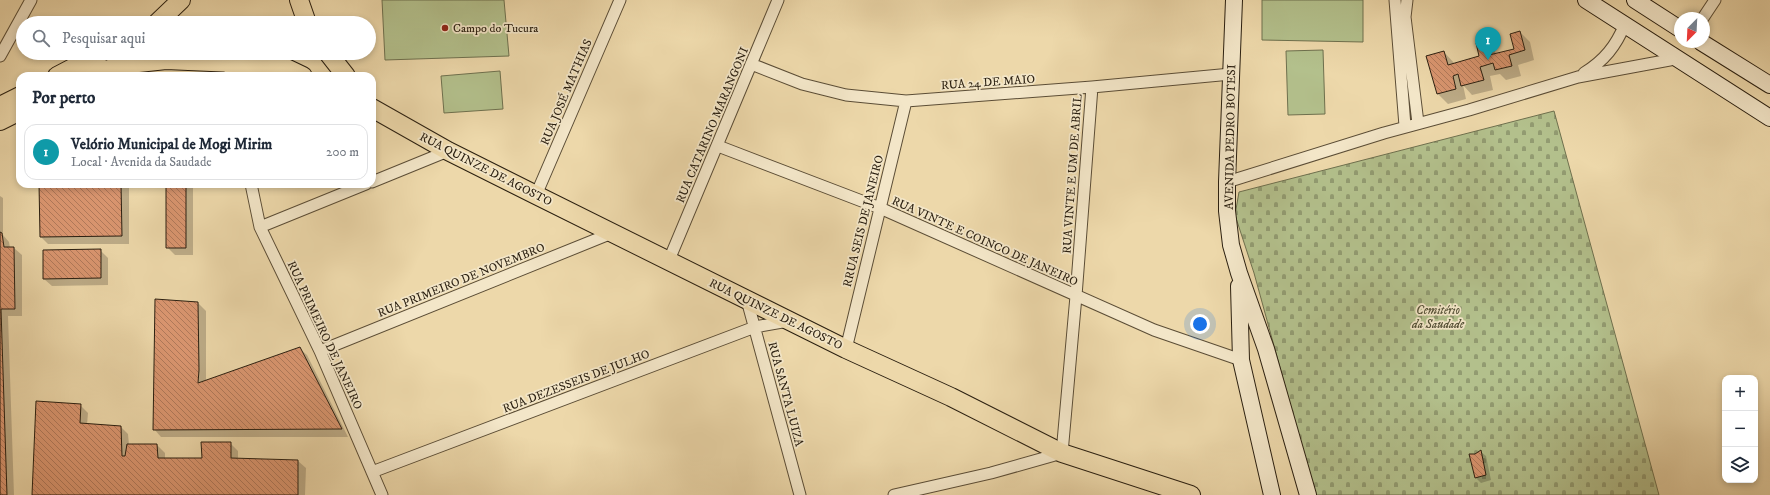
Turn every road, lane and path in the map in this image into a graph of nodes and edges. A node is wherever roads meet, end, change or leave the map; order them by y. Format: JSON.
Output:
{"nodes":[{"id":1,"x":32,"y":0,"type":"edge"},
{"id":2,"x":181,"y":0,"type":"edge"},
{"id":3,"x":299,"y":0,"type":"edge"},
{"id":4,"x":620,"y":0,"type":"edge"},
{"id":5,"x":778,"y":0,"type":"edge"},
{"id":6,"x":1234,"y":0,"type":"edge"},
{"id":7,"x":1395,"y":0,"type":"edge"},
{"id":8,"x":1406,"y":0,"type":"edge"},
{"id":9,"x":1586,"y":0,"type":"edge"},
{"id":10,"x":1635,"y":0,"type":"edge"},
{"id":11,"x":1715,"y":0,"type":"edge"},
{"id":12,"x":1707,"y":12,"type":"edge"},
{"id":13,"x":23,"y":16,"type":"edge"},
{"id":14,"x":165,"y":16,"type":"edge"},
{"id":15,"x":305,"y":16,"type":"edge"},
{"id":16,"x":1625,"y":24,"type":"junction"},
{"id":17,"x":1674,"y":25,"type":"edge"},
{"id":18,"x":16,"y":28,"type":"edge"},
{"id":19,"x":1710,"y":48,"type":"edge"},
{"id":20,"x":0,"y":56,"type":"edge"},
{"id":21,"x":1675,"y":59,"type":"junction"},
{"id":22,"x":88,"y":60,"type":"edge"},
{"id":23,"x":133,"y":60,"type":"edge"},
{"id":24,"x":181,"y":60,"type":"edge"},
{"id":25,"x":279,"y":60,"type":"edge"},
{"id":26,"x":285,"y":60,"type":"edge"},
{"id":27,"x":333,"y":60,"type":"edge"},
{"id":28,"x":751,"y":64,"type":"junction"},
{"id":29,"x":230,"y":70,"type":"edge"},
{"id":30,"x":65,"y":72,"type":"edge"},
{"id":31,"x":103,"y":72,"type":"edge"},
{"id":32,"x":299,"y":72,"type":"edge"},
{"id":33,"x":343,"y":72,"type":"edge"},
{"id":34,"x":1231,"y":74,"type":"junction"},
{"id":35,"x":1578,"y":77,"type":"junction"},
{"id":36,"x":1770,"y":85,"type":"edge"},
{"id":37,"x":1092,"y":87,"type":"junction"},
{"id":38,"x":906,"y":100,"type":"junction"},
{"id":39,"x":11,"y":102,"type":"edge"},
{"id":40,"x":376,"y":111,"type":"edge"},
{"id":41,"x":1770,"y":118,"type":"edge"},
{"id":42,"x":0,"y":121,"type":"edge"},
{"id":43,"x":1418,"y":123,"type":"junction"},
{"id":44,"x":1405,"y":126,"type":"junction"},
{"id":45,"x":718,"y":146,"type":"junction"},
{"id":46,"x":448,"y":151,"type":"junction"},
{"id":47,"x":376,"y":180,"type":"edge"},
{"id":48,"x":1227,"y":182,"type":"junction"},
{"id":49,"x":252,"y":188,"type":"edge"},
{"id":50,"x":356,"y":188,"type":"edge"},
{"id":51,"x":536,"y":195,"type":"junction"},
{"id":52,"x":880,"y":208,"type":"junction"},
{"id":53,"x":260,"y":227,"type":"junction"},
{"id":54,"x":612,"y":233,"type":"junction"},
{"id":55,"x":669,"y":260,"type":"junction"},
{"id":56,"x":1239,"y":273,"type":"junction"},
{"id":57,"x":1076,"y":296,"type":"junction"},
{"id":58,"x":747,"y":300,"type":"junction"},
{"id":59,"x":790,"y":320,"type":"junction"},
{"id":60,"x":755,"y":327,"type":"junction"},
{"id":61,"x":846,"y":348,"type":"junction"},
{"id":62,"x":320,"y":351,"type":"junction"},
{"id":63,"x":1241,"y":360,"type":"junction"},
{"id":64,"x":1062,"y":453,"type":"junction"},
{"id":65,"x":372,"y":472,"type":"junction"},
{"id":66,"x":382,"y":495,"type":"edge"},
{"id":67,"x":800,"y":495,"type":"edge"},
{"id":68,"x":894,"y":495,"type":"edge"},
{"id":69,"x":1192,"y":495,"type":"edge"},
{"id":70,"x":1272,"y":495,"type":"edge"},
{"id":71,"x":1308,"y":495,"type":"edge"}],
"edges":[{"from":1,"to":13,"type":"street"},
{"from":2,"to":14,"type":"main road"},
{"from":3,"to":15,"type":"main road"},
{"from":4,"to":51,"type":"street","name":"RUA JOSÉ MATHIAS"},
{"from":5,"to":28,"type":"street","name":"RUA CATARINO MARANGONI"},
{"from":6,"to":34,"type":"main road","name":"AVENIDA PEDRO BOTESI"},
{"from":7,"to":44,"type":"street"},
{"from":8,"to":43,"type":"street"},
{"from":9,"to":16,"type":"main road"},
{"from":10,"to":17,"type":"main road"},
{"from":11,"to":12,"type":"street"},
{"from":16,"to":21,"type":"main road"},
{"from":16,"to":35,"type":"street"},
{"from":18,"to":20,"type":"street"},
{"from":19,"to":36,"type":"main road"},
{"from":21,"to":35,"type":"street"},
{"from":21,"to":41,"type":"main road"},
{"from":22,"to":30,"type":"main road"},
{"from":23,"to":31,"type":"main road"},
{"from":24,"to":29,"type":"main road"},
{"from":25,"to":29,"type":"main road"},
{"from":26,"to":32,"type":"main road"},
{"from":27,"to":33,"type":"main road"},
{"from":28,"to":38,"type":"street","name":"RUA 24 DE MAIO"},
{"from":28,"to":45,"type":"street","name":"RUA CATARINO MARANGONI"},
{"from":34,"to":37,"type":"street","name":"RUA 24 DE MAIO"},
{"from":34,"to":48,"type":"main road","name":"AVENIDA PEDRO BOTESI"},
{"from":35,"to":43,"type":"street"},
{"from":37,"to":38,"type":"street","name":"RUA 24 DE MAIO"},
{"from":37,"to":57,"type":"street","name":"RUA VINTE E UM DE ABRIL"},
{"from":38,"to":52,"type":"street","name":"RRUA SEIS DE JANEIRO"},
{"from":39,"to":42,"type":"main road"},
{"from":40,"to":46,"type":"main road","name":"RUA QUINZE DE AGOSTO"},
{"from":43,"to":44,"type":"street"},
{"from":44,"to":48,"type":"street"},
{"from":45,"to":52,"type":"street","name":"RUA VINTE E COINCO DE JANEIRO"},
{"from":45,"to":55,"type":"street","name":"RUA CATARINO MARANGONI"},
{"from":46,"to":47,"type":"street"},
{"from":46,"to":51,"type":"main road","name":"RUA QUINZE DE AGOSTO"},
{"from":48,"to":56,"type":"main road","name":"AVENIDA PEDRO BOTESI"},
{"from":49,"to":53,"type":"street","name":"RUA PRIMEIRO DE JANEIRO"},
{"from":50,"to":53,"type":"street"},
{"from":51,"to":54,"type":"main road","name":"RUA QUINZE DE AGOSTO"},
{"from":52,"to":57,"type":"street","name":"RUA VINTE E COINCO DE JANEIRO"},
{"from":52,"to":61,"type":"street","name":"RRUA SEIS DE JANEIRO"},
{"from":53,"to":62,"type":"street","name":"RUA PRIMEIRO DE JANEIRO"},
{"from":54,"to":55,"type":"main road","name":"RUA QUINZE DE AGOSTO"},
{"from":54,"to":62,"type":"street","name":"RUA PRIMEIRO DE NOVEMBRO"},
{"from":55,"to":58,"type":"main road","name":"RUA QUINZE DE AGOSTO"},
{"from":56,"to":63,"type":"main road","name":"AVENIDA PEDRO BOTESI"},
{"from":56,"to":71,"type":"main road","name":"AVENIDA PEDRO BOTESI"},
{"from":57,"to":63,"type":"street","name":"RUA VINTE E COINCO DE JANEIRO"},
{"from":57,"to":64,"type":"street","name":"RUA VINTE E UM DE ABRIL"},
{"from":58,"to":59,"type":"main road","name":"RUA QUINZE DE AGOSTO"},
{"from":58,"to":60,"type":"street","name":"RUA SANTA LUIZA"},
{"from":59,"to":60,"type":"street","name":"RUA DEZESSEIS DE JULHO"},
{"from":59,"to":61,"type":"main road","name":"RUA QUINZE DE AGOSTO"},
{"from":60,"to":65,"type":"street","name":"RUA DEZESSEIS DE JULHO"},
{"from":60,"to":67,"type":"street","name":"RUA SANTA LUIZA"},
{"from":61,"to":64,"type":"main road","name":"RUA QUINZE DE AGOSTO"},
{"from":62,"to":65,"type":"street","name":"RUA PRIMEIRO DE JANEIRO"},
{"from":63,"to":70,"type":"main road","name":"AVENIDA PEDRO BOTESI"},
{"from":64,"to":68,"type":"street"},
{"from":64,"to":69,"type":"main road","name":"RUA QUINZE DE AGOSTO"},
{"from":65,"to":66,"type":"street","name":"RUA PRIMEIRO DE JANEIRO"}]}
